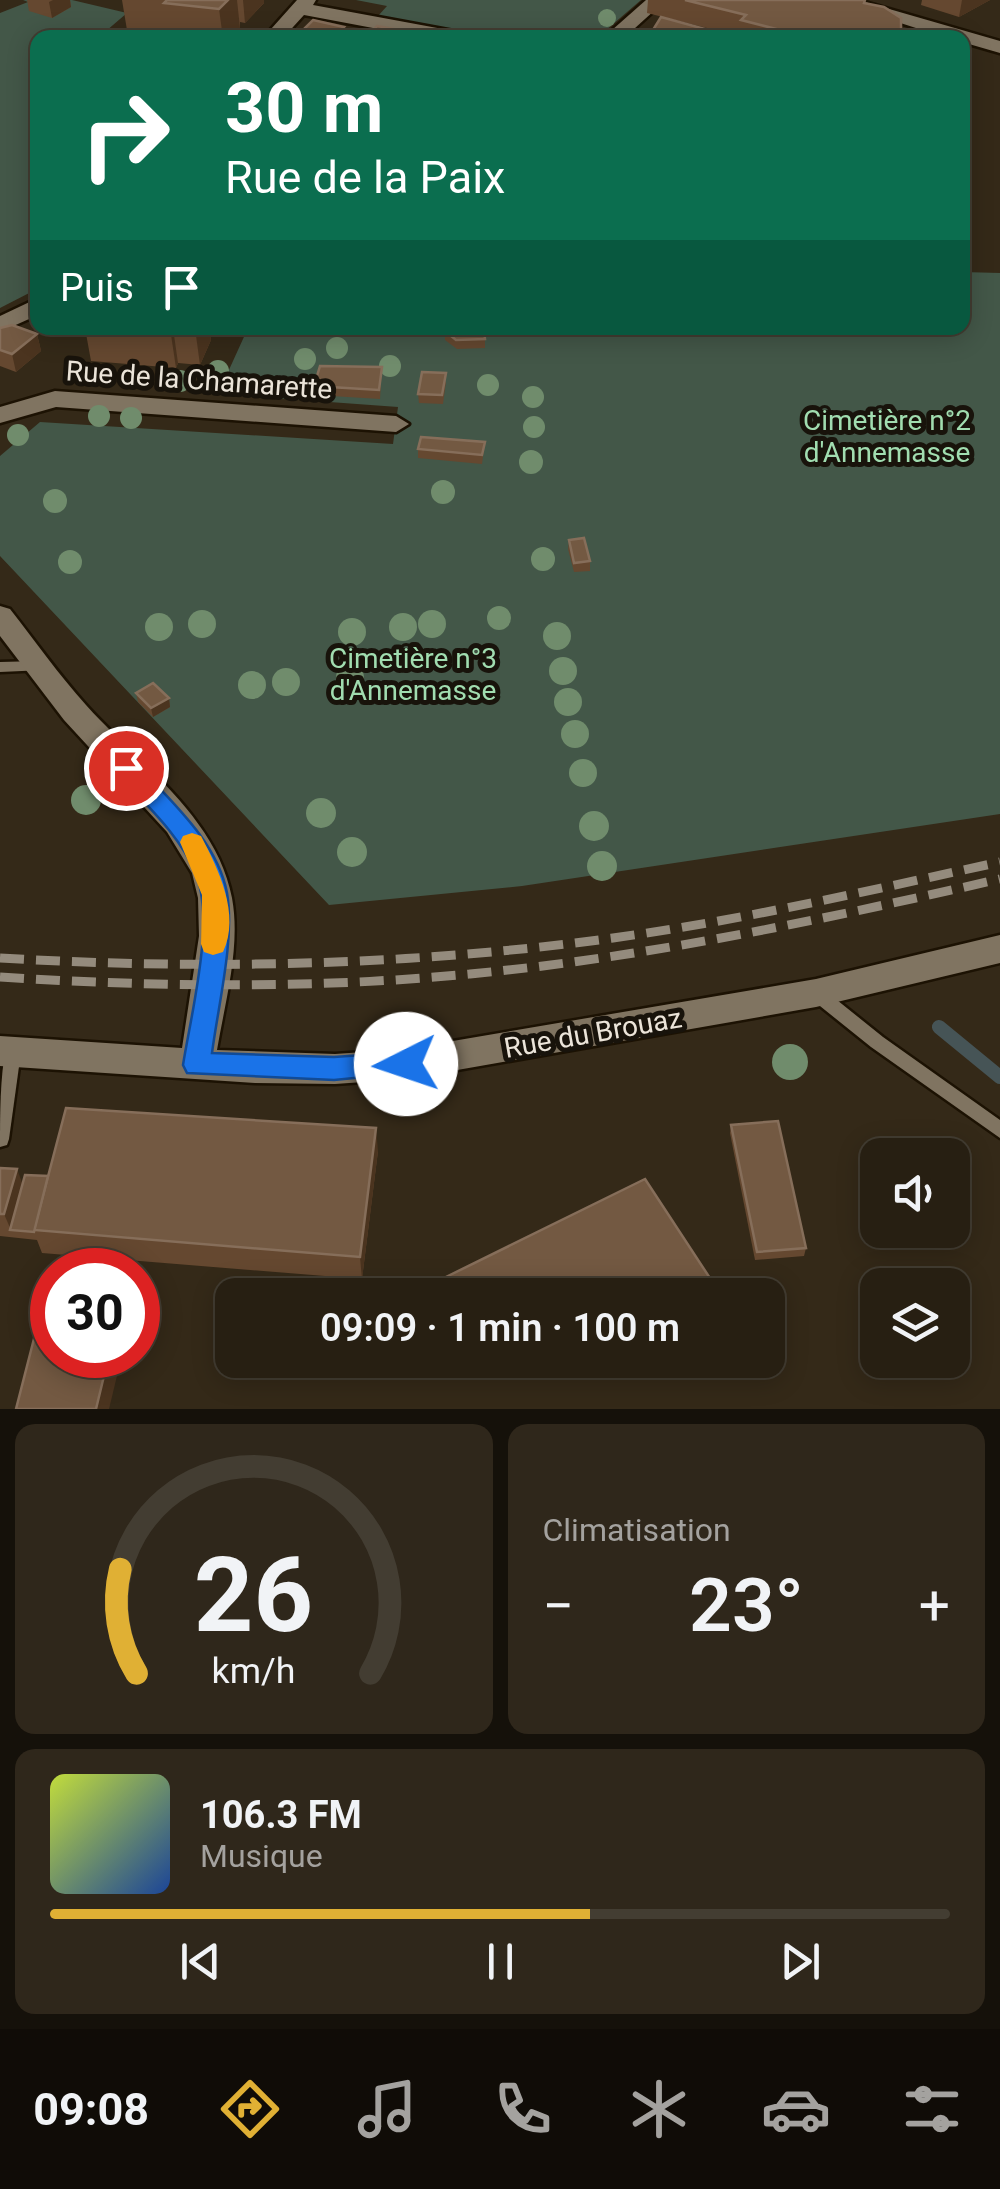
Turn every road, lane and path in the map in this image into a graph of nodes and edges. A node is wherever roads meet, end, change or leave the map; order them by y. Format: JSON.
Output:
{"nodes":[{"id":1,"x":657,"y":0,"type":"edge"},
{"id":2,"x":838,"y":0,"type":"edge"},
{"id":3,"x":303,"y":4,"type":"edge"},
{"id":4,"x":279,"y":30,"type":"edge"},
{"id":5,"x":422,"y":30,"type":"edge"},
{"id":6,"x":621,"y":30,"type":"edge"},
{"id":7,"x":941,"y":30,"type":"edge"},
{"id":8,"x":970,"y":38,"type":"edge"},
{"id":9,"x":1000,"y":47,"type":"edge"},
{"id":10,"x":30,"y":309,"type":"edge"},
{"id":11,"x":0,"y":326,"type":"edge"},
{"id":12,"x":0,"y":415,"type":"edge"},
{"id":13,"x":396,"y":424,"type":"dead end"},
{"id":14,"x":0,"y":616,"type":"edge"},
{"id":15,"x":39,"y":666,"type":"junction"},
{"id":16,"x":0,"y":668,"type":"edge"},
{"id":17,"x":1000,"y":949,"type":"edge"},
{"id":18,"x":816,"y":993,"type":"junction"},
{"id":19,"x":6,"y":1052,"type":"edge"},
{"id":20,"x":197,"y":1065,"type":"junction"},
{"id":21,"x":1000,"y":1130,"type":"edge"},
{"id":22,"x":0,"y":1139,"type":"edge"}],
"edges":[{"from":1,"to":6,"type":"street"},
{"from":2,"to":7,"type":"street"},
{"from":3,"to":4,"type":"street"},
{"from":3,"to":5,"type":"street"},
{"from":8,"to":9,"type":"street"},
{"from":10,"to":11,"type":"street"},
{"from":12,"to":13,"type":"street","name":"Rue de la Chamarette"},
{"from":14,"to":15,"type":"street"},
{"from":15,"to":16,"type":"lane"},
{"from":15,"to":20,"type":"street"},
{"from":17,"to":18,"type":"street","name":"Rue du Brouaz"},
{"from":18,"to":20,"type":"street","name":"Rue du Brouaz"},
{"from":18,"to":21,"type":"lane"},
{"from":19,"to":20,"type":"street","name":"Rue du Brouaz"},
{"from":19,"to":22,"type":"lane"}]}
